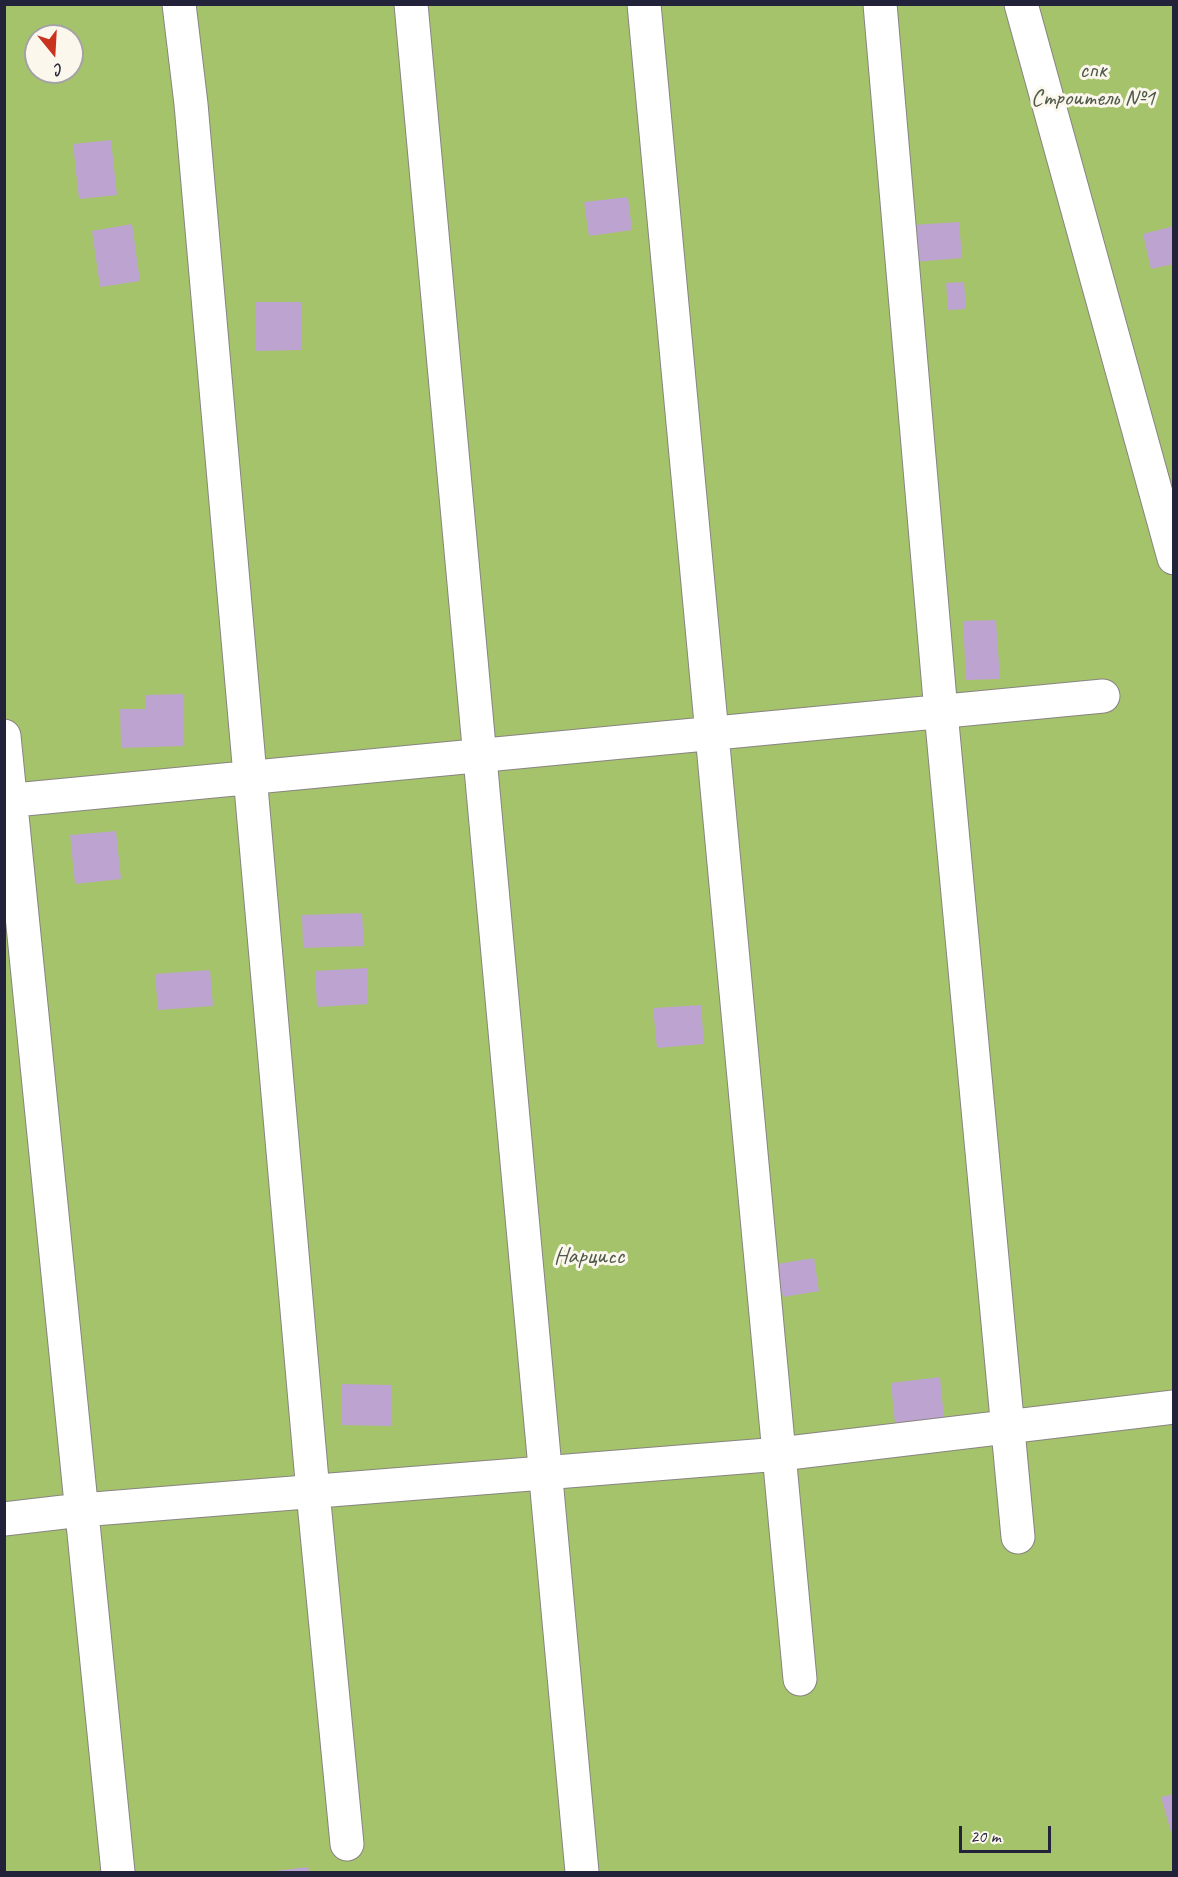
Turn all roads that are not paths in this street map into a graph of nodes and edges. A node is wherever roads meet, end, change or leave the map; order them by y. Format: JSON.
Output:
{"nodes":[{"id":1,"x":179,"y":4,"type":"edge"},
{"id":2,"x":411,"y":4,"type":"edge"},
{"id":3,"x":644,"y":4,"type":"edge"},
{"id":4,"x":880,"y":4,"type":"edge"},
{"id":5,"x":1021,"y":4,"type":"edge"},
{"id":6,"x":1173,"y":558,"type":"edge"},
{"id":7,"x":1103,"y":696,"type":"dead end"},
{"id":8,"x":941,"y":712,"type":"junction"},
{"id":9,"x":712,"y":734,"type":"junction"},
{"id":10,"x":4,"y":736,"type":"edge"},
{"id":11,"x":481,"y":755,"type":"junction"},
{"id":12,"x":252,"y":777,"type":"junction"},
{"id":13,"x":7,"y":801,"type":"edge"},
{"id":14,"x":1173,"y":1407,"type":"edge"},
{"id":15,"x":1008,"y":1427,"type":"junction"},
{"id":16,"x":780,"y":1454,"type":"junction"},
{"id":17,"x":545,"y":1473,"type":"junction"},
{"id":18,"x":313,"y":1492,"type":"junction"},
{"id":19,"x":81,"y":1510,"type":"junction"},
{"id":20,"x":4,"y":1519,"type":"edge"},
{"id":21,"x":1018,"y":1537,"type":"dead end"},
{"id":22,"x":800,"y":1679,"type":"dead end"},
{"id":23,"x":347,"y":1844,"type":"dead end"},
{"id":24,"x":118,"y":1872,"type":"edge"},
{"id":25,"x":582,"y":1872,"type":"edge"}],
"edges":[{"from":1,"to":12,"type":"lane"},
{"from":2,"to":11,"type":"lane"},
{"from":3,"to":9,"type":"lane"},
{"from":4,"to":8,"type":"lane"},
{"from":5,"to":6,"type":"lane"},
{"from":7,"to":8,"type":"lane"},
{"from":8,"to":9,"type":"lane"},
{"from":8,"to":15,"type":"lane"},
{"from":9,"to":11,"type":"lane"},
{"from":9,"to":16,"type":"lane"},
{"from":10,"to":13,"type":"lane"},
{"from":11,"to":12,"type":"lane"},
{"from":11,"to":17,"type":"lane"},
{"from":12,"to":13,"type":"lane"},
{"from":12,"to":18,"type":"lane"},
{"from":13,"to":19,"type":"lane"},
{"from":14,"to":15,"type":"lane"},
{"from":15,"to":16,"type":"lane"},
{"from":15,"to":21,"type":"lane"},
{"from":16,"to":17,"type":"lane"},
{"from":16,"to":22,"type":"lane"},
{"from":17,"to":18,"type":"lane"},
{"from":17,"to":25,"type":"lane"},
{"from":18,"to":19,"type":"lane"},
{"from":18,"to":23,"type":"lane"},
{"from":19,"to":20,"type":"lane"},
{"from":19,"to":24,"type":"lane"}]}
